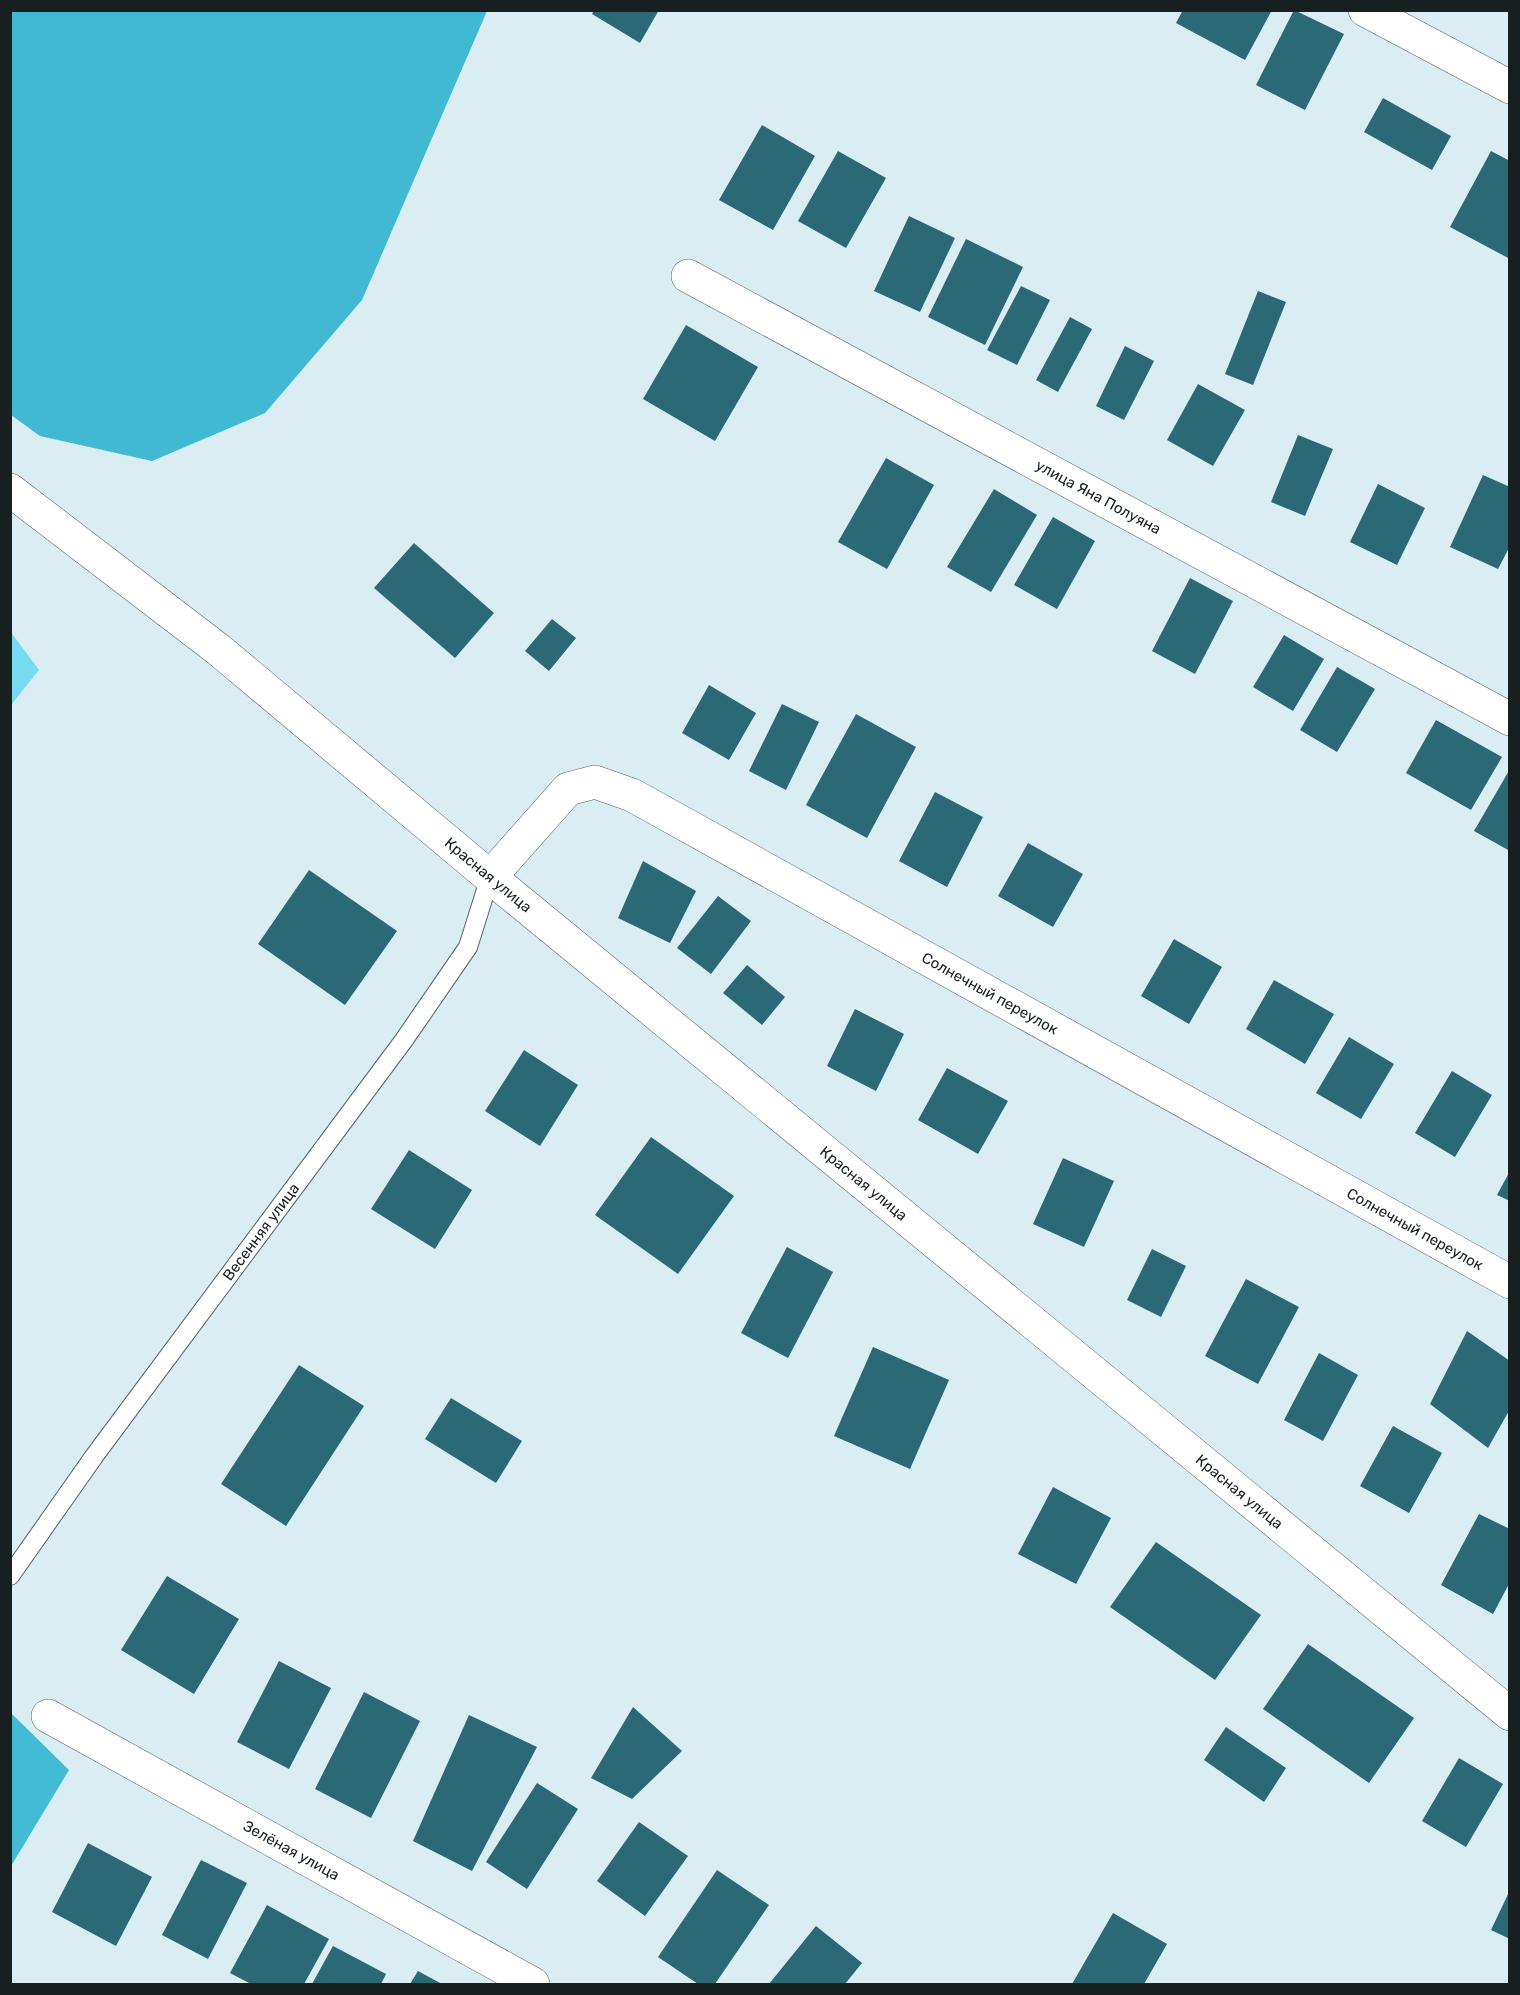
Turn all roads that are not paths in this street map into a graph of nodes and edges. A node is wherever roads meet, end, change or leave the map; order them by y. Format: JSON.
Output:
{"nodes":[{"id":1,"x":1365,"y":10,"type":"edge"},
{"id":2,"x":1509,"y":87,"type":"edge"},
{"id":3,"x":688,"y":276,"type":"dead end"},
{"id":4,"x":10,"y":490,"type":"edge"},
{"id":5,"x":1509,"y":719,"type":"edge"},
{"id":6,"x":490,"y":877,"type":"junction"},
{"id":7,"x":1509,"y":1282,"type":"edge"},
{"id":8,"x":10,"y":1576,"type":"edge"},
{"id":9,"x":1509,"y":1714,"type":"edge"},
{"id":10,"x":48,"y":1716,"type":"dead end"},
{"id":11,"x":533,"y":1984,"type":"edge"}],
"edges":[{"from":1,"to":2,"type":"street"},
{"from":3,"to":5,"type":"street","name":"улица Яна Полуяна"},
{"from":4,"to":6,"type":"street","name":"Красная улица"},
{"from":6,"to":7,"type":"street","name":"Солнечный переулок"},
{"from":6,"to":8,"type":"lane","name":"Весенняя улица"},
{"from":6,"to":9,"type":"street","name":"Красная улица"},
{"from":10,"to":11,"type":"street","name":"Зелёная улица"}]}
